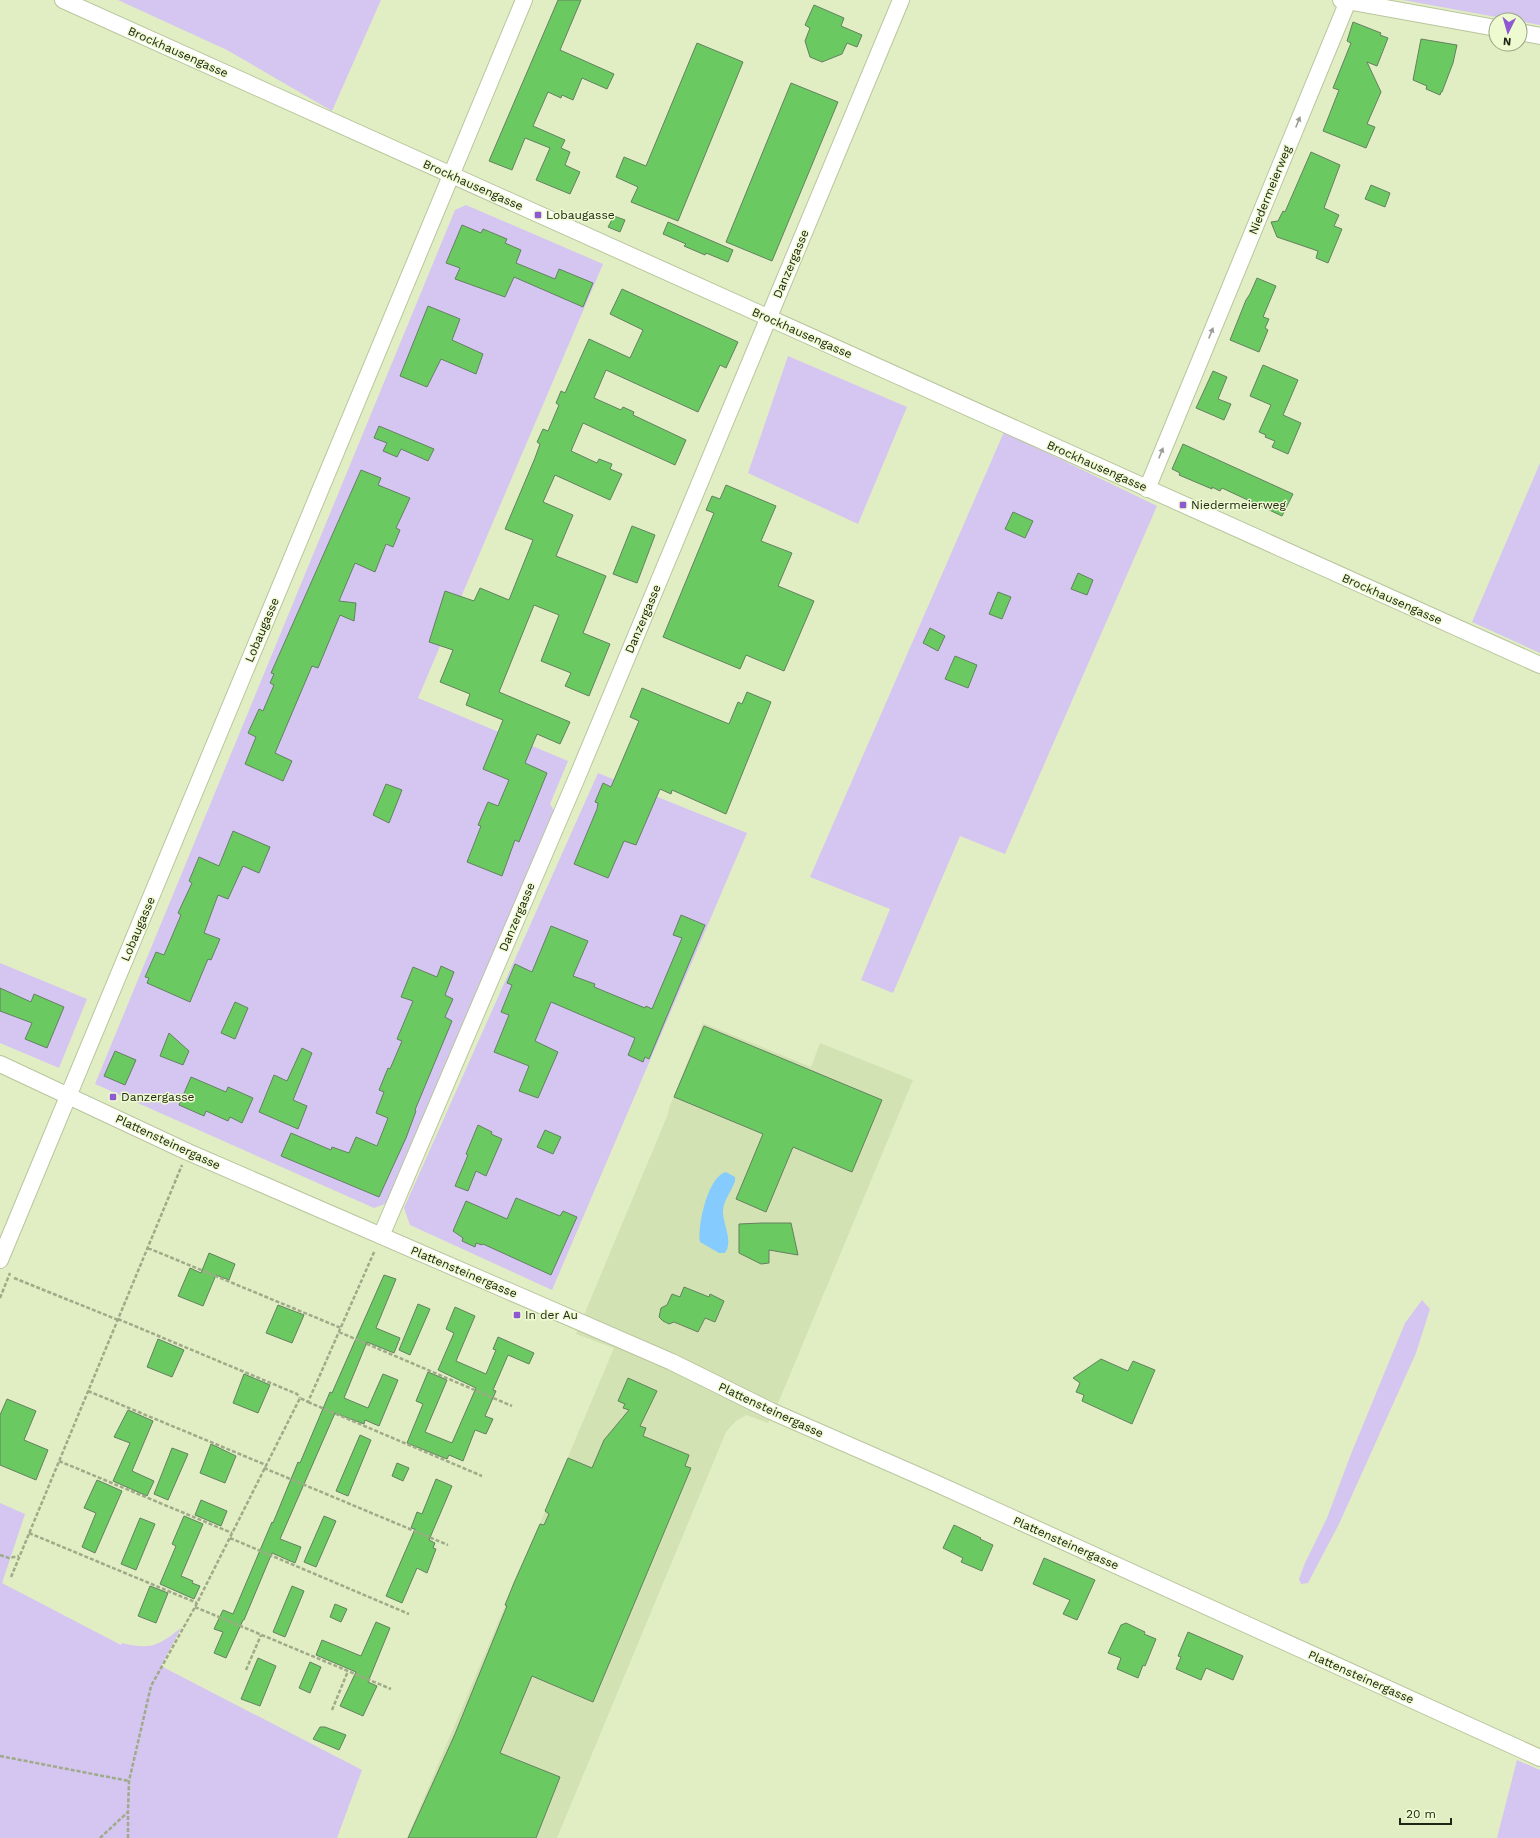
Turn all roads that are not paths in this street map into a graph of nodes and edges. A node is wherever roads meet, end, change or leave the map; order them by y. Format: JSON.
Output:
{"nodes":[{"id":1,"x":63,"y":0,"type":"edge"},
{"id":2,"x":524,"y":0,"type":"edge"},
{"id":3,"x":901,"y":0,"type":"edge"},
{"id":4,"x":1344,"y":1,"type":"edge"},
{"id":5,"x":1488,"y":27,"type":"edge"},
{"id":6,"x":1528,"y":34,"type":"edge"},
{"id":7,"x":1540,"y":36,"type":"edge"},
{"id":8,"x":450,"y":175,"type":"junction"},
{"id":9,"x":768,"y":318,"type":"junction"},
{"id":10,"x":1146,"y":489,"type":"junction"},
{"id":11,"x":1540,"y":665,"type":"edge"},
{"id":12,"x":0,"y":1064,"type":"edge"},
{"id":13,"x":69,"y":1095,"type":"junction"},
{"id":14,"x":381,"y":1236,"type":"junction"},
{"id":15,"x":0,"y":1260,"type":"edge"},
{"id":16,"x":1540,"y":1758,"type":"edge"}],
"edges":[{"from":1,"to":8,"type":"street","name":"Brockhausengasse"},
{"from":2,"to":8,"type":"street","name":"Lobaugasse"},
{"from":3,"to":9,"type":"street","name":"Danzergasse"},
{"from":4,"to":5,"type":"street"},
{"from":10,"to":4,"type":"street","name":"Niedermeierweg","one_way":true},
{"from":6,"to":7,"type":"street"},
{"from":8,"to":9,"type":"street","name":"Brockhausengasse"},
{"from":8,"to":13,"type":"street","name":"Lobaugasse"},
{"from":9,"to":10,"type":"street","name":"Brockhausengasse"},
{"from":9,"to":14,"type":"street","name":"Danzergasse"},
{"from":10,"to":11,"type":"street","name":"Brockhausengasse"},
{"from":12,"to":13,"type":"street","name":"Plattensteinergasse"},
{"from":13,"to":14,"type":"street","name":"Plattensteinergasse"},
{"from":13,"to":15,"type":"street","name":"Lobaugasse"},
{"from":14,"to":16,"type":"street","name":"Plattensteinergasse"}]}
